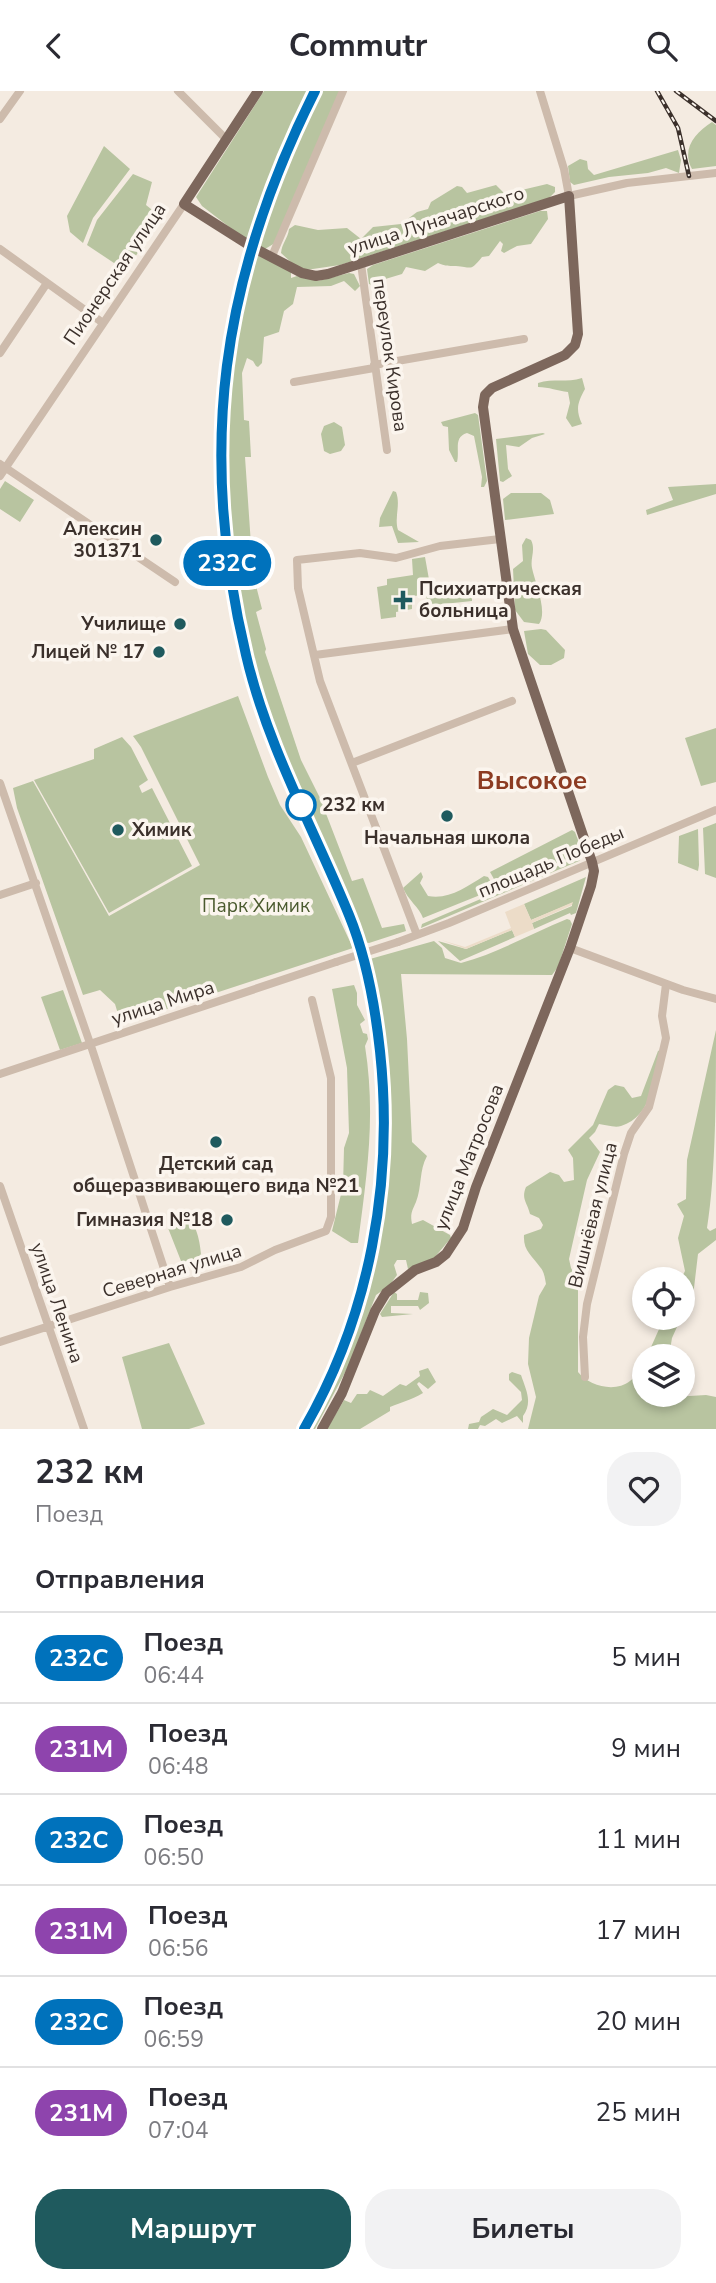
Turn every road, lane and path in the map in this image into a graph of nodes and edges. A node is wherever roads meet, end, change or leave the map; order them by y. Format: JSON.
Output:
{"nodes":[{"id":1,"x":19,"y":91,"type":"edge"},
{"id":2,"x":178,"y":91,"type":"edge"},
{"id":3,"x":258,"y":91,"type":"edge"},
{"id":4,"x":343,"y":91,"type":"edge"},
{"id":5,"x":540,"y":91,"type":"edge"},
{"id":6,"x":0,"y":119,"type":"edge"},
{"id":7,"x":226,"y":139,"type":"junction"},
{"id":8,"x":716,"y":173,"type":"edge"},
{"id":9,"x":569,"y":196,"type":"junction"},
{"id":10,"x":184,"y":204,"type":"junction"},
{"id":11,"x":0,"y":249,"type":"edge"},
{"id":12,"x":272,"y":256,"type":"junction"},
{"id":13,"x":362,"y":264,"type":"junction"},
{"id":14,"x":47,"y":283,"type":"junction"},
{"id":15,"x":103,"y":323,"type":"junction"},
{"id":16,"x":524,"y":339,"type":"dead end"},
{"id":17,"x":0,"y":352,"type":"edge"},
{"id":18,"x":374,"y":367,"type":"junction"},
{"id":19,"x":294,"y":382,"type":"dead end"},
{"id":20,"x":387,"y":450,"type":"dead end"},
{"id":21,"x":2,"y":469,"type":"edge"},
{"id":22,"x":500,"y":539,"type":"junction"},
{"id":23,"x":175,"y":582,"type":"dead end"},
{"id":24,"x":513,"y":629,"type":"junction"},
{"id":25,"x":315,"y":655,"type":"junction"},
{"id":26,"x":512,"y":701,"type":"dead end"},
{"id":27,"x":352,"y":763,"type":"junction"},
{"id":28,"x":0,"y":783,"type":"edge"},
{"id":29,"x":716,"y":810,"type":"edge"},
{"id":30,"x":592,"y":862,"type":"junction"},
{"id":31,"x":36,"y":883,"type":"junction"},
{"id":32,"x":0,"y":895,"type":"edge"},
{"id":33,"x":417,"y":936,"type":"junction"},
{"id":34,"x":398,"y":942,"type":"joint"},
{"id":35,"x":570,"y":948,"type":"junction"},
{"id":36,"x":666,"y":984,"type":"junction"},
{"id":37,"x":716,"y":999,"type":"edge"},
{"id":38,"x":312,"y":1000,"type":"dead end"},
{"id":39,"x":90,"y":1043,"type":"junction"},
{"id":40,"x":0,"y":1075,"type":"edge"},
{"id":41,"x":0,"y":1186,"type":"edge"},
{"id":42,"x":170,"y":1287,"type":"junction"},
{"id":43,"x":48,"y":1326,"type":"junction"},
{"id":44,"x":0,"y":1342,"type":"edge"},
{"id":45,"x":585,"y":1377,"type":"dead end"},
{"id":46,"x":84,"y":1429,"type":"edge"},
{"id":47,"x":321,"y":1429,"type":"edge"}],
"edges":[{"from":1,"to":6,"type":"street"},
{"from":2,"to":7,"type":"street"},
{"from":3,"to":7,"type":"main road","name":"Пионерская улица"},
{"from":4,"to":12,"type":"street"},
{"from":5,"to":9,"type":"street"},
{"from":7,"to":10,"type":"main road","name":"Пионерская улица"},
{"from":8,"to":9,"type":"street","name":"улица Луначарского"},
{"from":9,"to":13,"type":"main road","name":"улица Луначарского"},
{"from":9,"to":22,"type":"main road"},
{"from":10,"to":12,"type":"main road","name":"улица Луначарского"},
{"from":10,"to":15,"type":"street","name":"Пионерская улица"},
{"from":11,"to":14,"type":"street"},
{"from":12,"to":13,"type":"main road","name":"улица Луначарского"},
{"from":13,"to":18,"type":"street","name":"переулок Кирова"},
{"from":14,"to":15,"type":"street"},
{"from":14,"to":17,"type":"street"},
{"from":15,"to":21,"type":"street","name":"Пионерская улица"},
{"from":16,"to":18,"type":"street"},
{"from":18,"to":19,"type":"street"},
{"from":18,"to":20,"type":"street","name":"переулок Кирова"},
{"from":21,"to":23,"type":"street"},
{"from":22,"to":24,"type":"main road"},
{"from":22,"to":25,"type":"street"},
{"from":24,"to":25,"type":"street"},
{"from":24,"to":30,"type":"main road"},
{"from":25,"to":27,"type":"street"},
{"from":26,"to":27,"type":"street"},
{"from":27,"to":33,"type":"street"},
{"from":28,"to":31,"type":"street"},
{"from":29,"to":30,"type":"street","name":"площадь Победы"},
{"from":30,"to":33,"type":"street","name":"площадь Победы"},
{"from":30,"to":35,"type":"main road","name":"улица Матросова"},
{"from":31,"to":32,"type":"street"},
{"from":31,"to":39,"type":"street"},
{"from":33,"to":34,"type":"street","name":"площадь Победы"},
{"from":34,"to":39,"type":"street","name":"улица Мира","bridge":true},
{"from":35,"to":36,"type":"street"},
{"from":35,"to":47,"type":"main road","name":"улица Матросова"},
{"from":36,"to":37,"type":"street"},
{"from":36,"to":45,"type":"street","name":"Вишнёвая улица"},
{"from":38,"to":42,"type":"street","name":"Северная улица"},
{"from":39,"to":40,"type":"street","name":"улица Мира"},
{"from":39,"to":42,"type":"street"},
{"from":41,"to":43,"type":"street","name":"улица Ленина"},
{"from":42,"to":43,"type":"street","name":"Северная улица"},
{"from":43,"to":44,"type":"street","name":"Северная улица"},
{"from":43,"to":46,"type":"street","name":"улица Ленина"}]}
